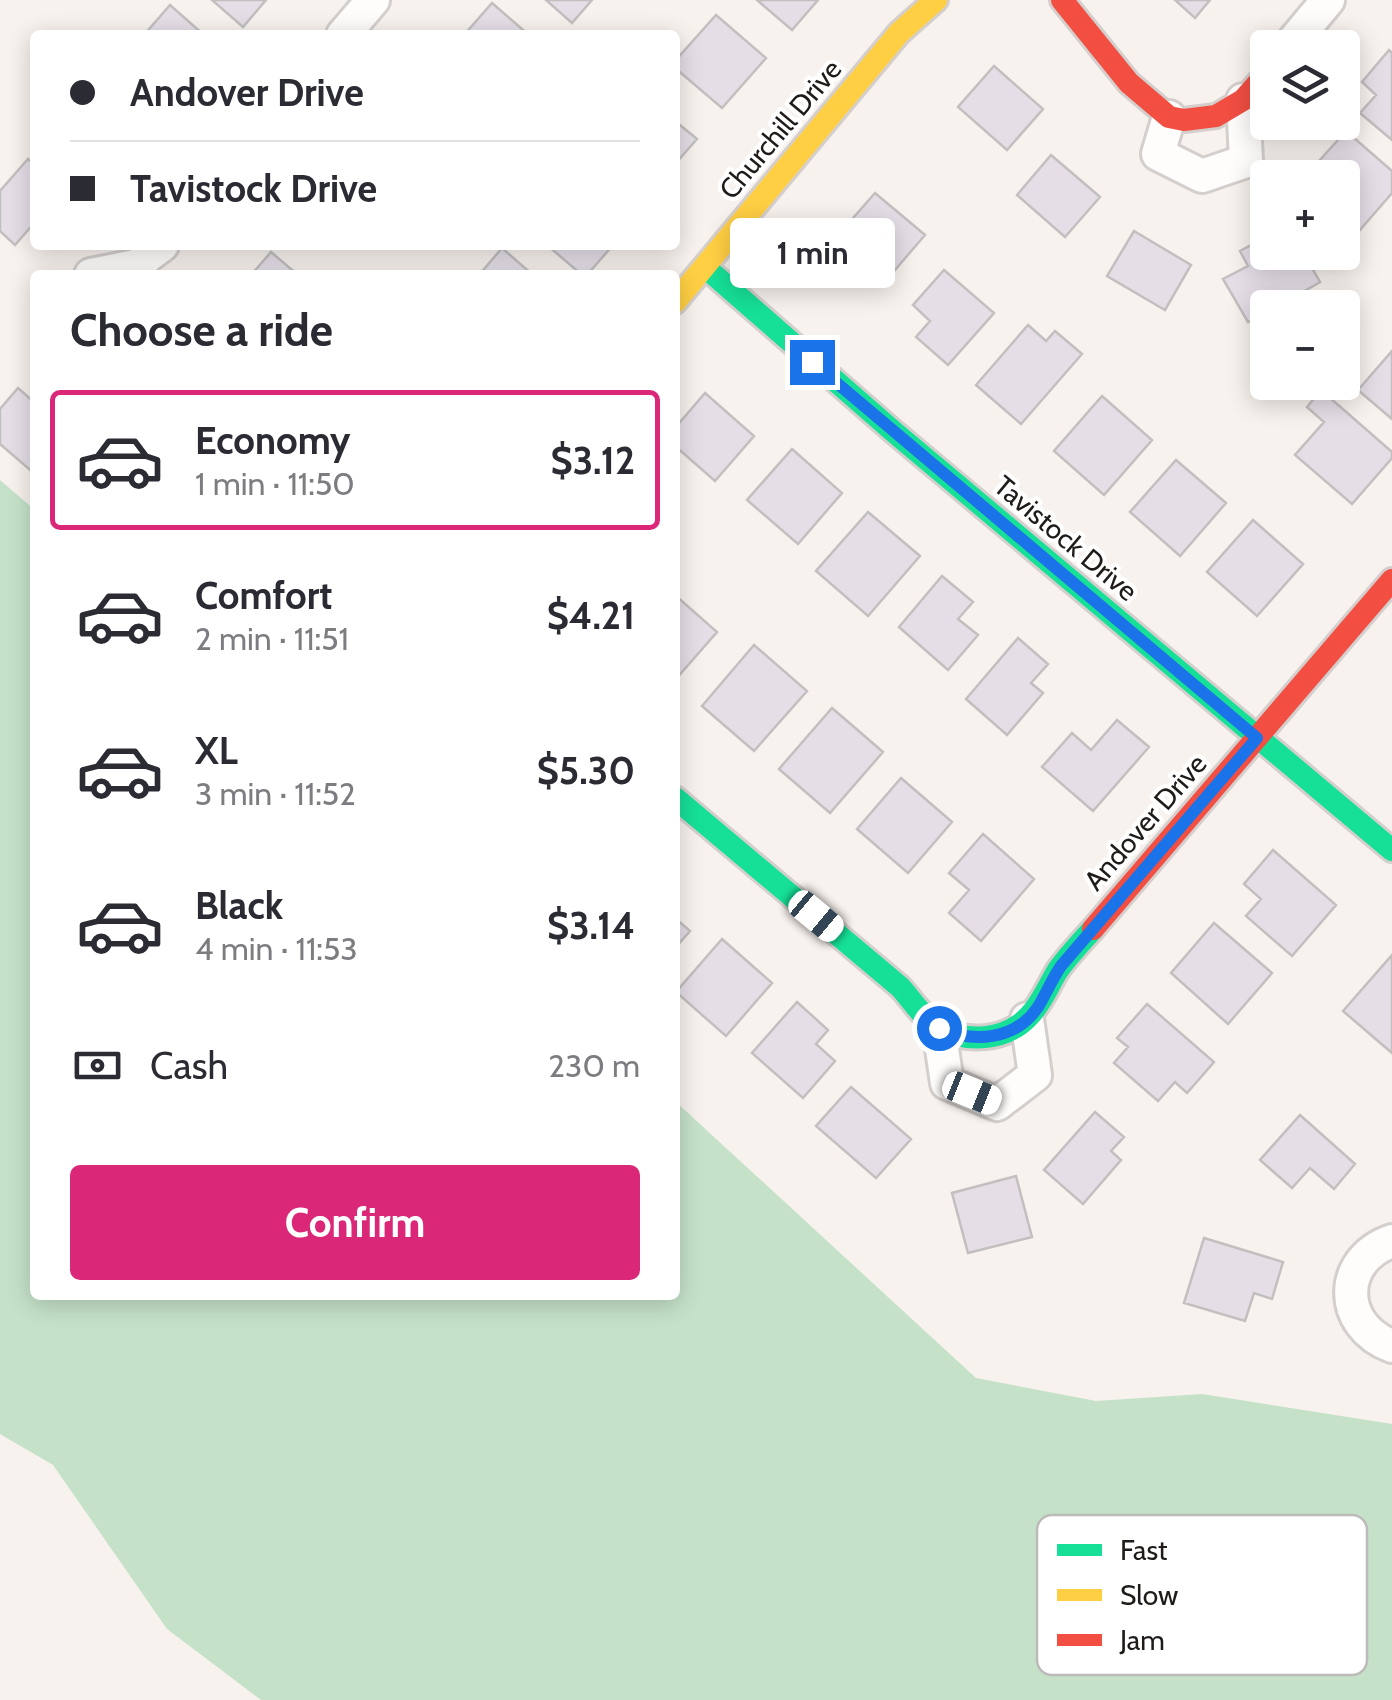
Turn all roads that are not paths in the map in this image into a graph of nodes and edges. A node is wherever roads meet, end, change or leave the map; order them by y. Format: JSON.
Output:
{"nodes":[{"id":1,"x":373,"y":0,"type":"edge"},
{"id":2,"x":936,"y":0,"type":"edge"},
{"id":3,"x":1062,"y":0,"type":"edge"},
{"id":4,"x":1328,"y":0,"type":"edge"},
{"id":5,"x":348,"y":30,"type":"edge"},
{"id":6,"x":1303,"y":30,"type":"edge"},
{"id":7,"x":1250,"y":92,"type":"edge"},
{"id":8,"x":1243,"y":100,"type":"junction"},
{"id":9,"x":1168,"y":117,"type":"junction"},
{"id":10,"x":156,"y":250,"type":"edge"},
{"id":11,"x":705,"y":267,"type":"junction"},
{"id":12,"x":134,"y":270,"type":"edge"},
{"id":13,"x":680,"y":296,"type":"edge"},
{"id":14,"x":1392,"y":580,"type":"edge"},
{"id":15,"x":1257,"y":738,"type":"junction"},
{"id":16,"x":680,"y":802,"type":"edge"},
{"id":17,"x":1392,"y":850,"type":"edge"},
{"id":18,"x":1027,"y":1019,"type":"junction"},
{"id":19,"x":939,"y":1028,"type":"junction"},
{"id":20,"x":1392,"y":1241,"type":"edge"},
{"id":21,"x":1392,"y":1346,"type":"edge"}],
"edges":[{"from":1,"to":5,"type":"street"},
{"from":2,"to":11,"type":"street","name":"Churchill Drive"},
{"from":3,"to":9,"type":"street"},
{"from":4,"to":6,"type":"street"},
{"from":7,"to":8,"type":"street"},
{"from":8,"to":9,"type":"street"},
{"from":8,"to":9,"type":"street"},
{"from":10,"to":12,"type":"street"},
{"from":11,"to":13,"type":"street","name":"Churchill Drive"},
{"from":11,"to":15,"type":"street","name":"Tavistock Drive"},
{"from":14,"to":15,"type":"street","name":"Andover Drive"},
{"from":15,"to":17,"type":"street","name":"Tavistock Drive"},
{"from":15,"to":18,"type":"street","name":"Andover Drive"},
{"from":16,"to":19,"type":"street"},
{"from":18,"to":19,"type":"street"},
{"from":18,"to":19,"type":"street"},
{"from":20,"to":21,"type":"street"}]}
